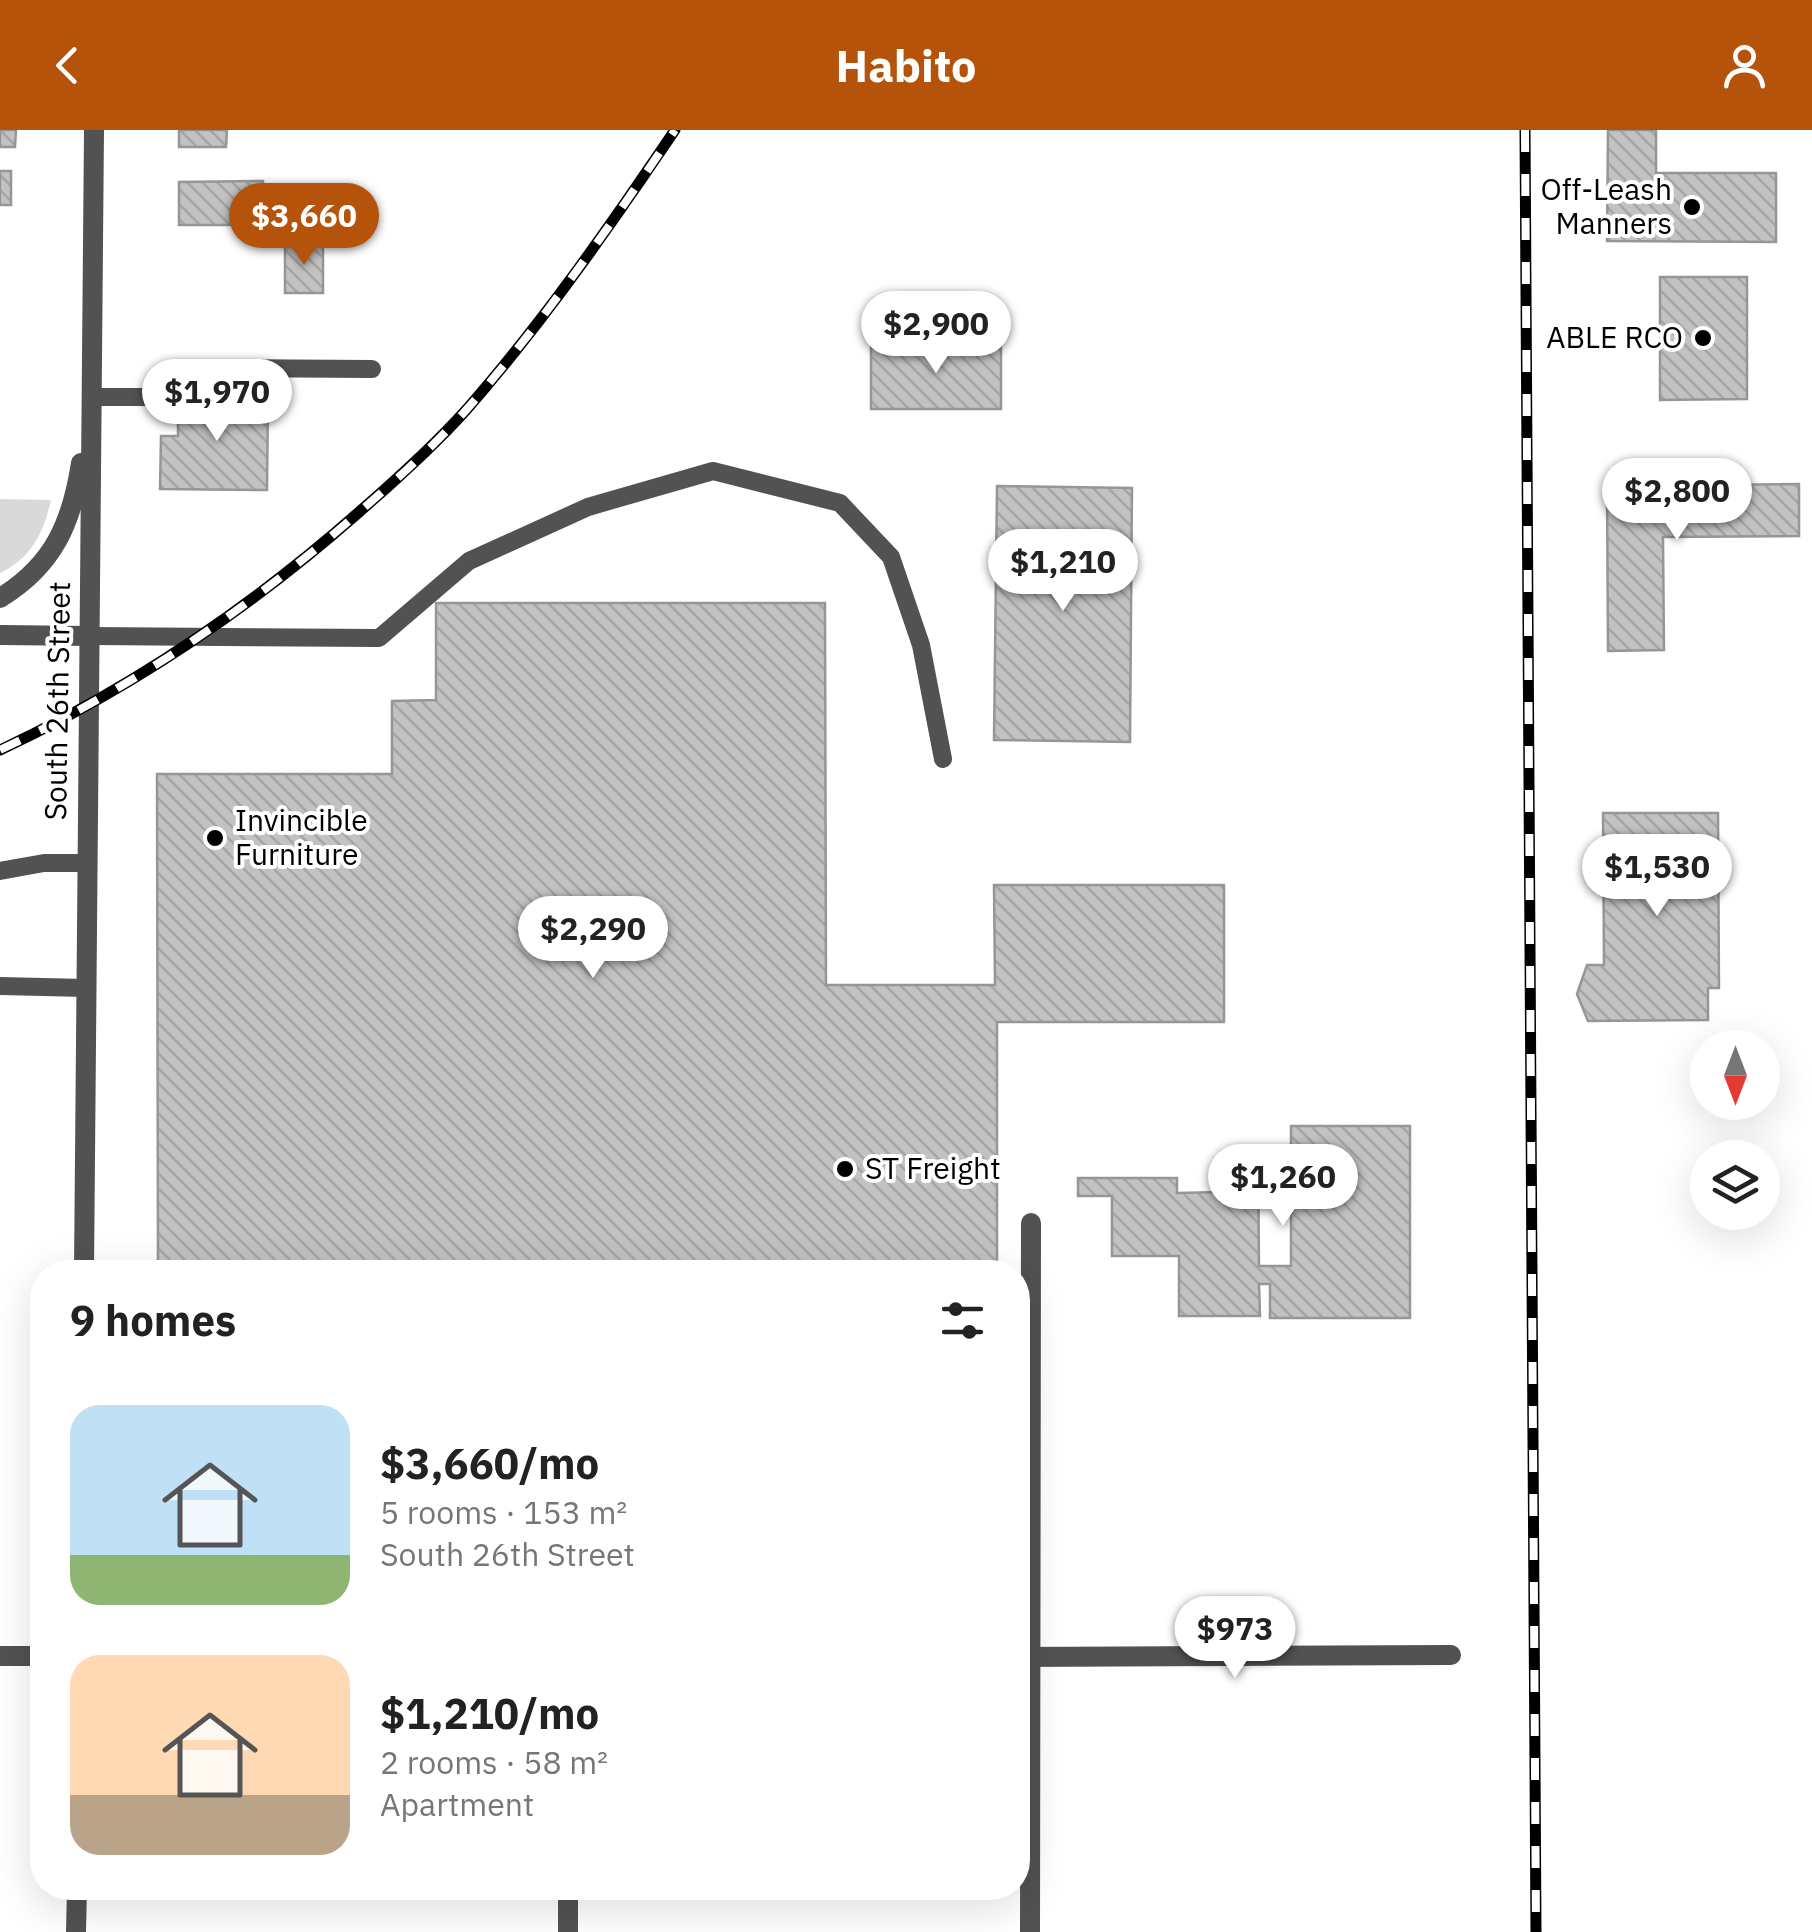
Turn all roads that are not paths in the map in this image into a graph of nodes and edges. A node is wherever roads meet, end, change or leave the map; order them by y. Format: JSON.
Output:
{"nodes":[{"id":1,"x":94,"y":130,"type":"edge"},
{"id":2,"x":372,"y":369,"type":"dead end"},
{"id":3,"x":92,"y":396,"type":"junction"},
{"id":4,"x":0,"y":598,"type":"edge"},
{"id":5,"x":0,"y":635,"type":"edge"},
{"id":6,"x":90,"y":636,"type":"junction"},
{"id":7,"x":943,"y":759,"type":"dead end"},
{"id":8,"x":86,"y":864,"type":"junction"},
{"id":9,"x":0,"y":871,"type":"edge"},
{"id":10,"x":0,"y":986,"type":"edge"},
{"id":11,"x":86,"y":988,"type":"junction"},
{"id":12,"x":1032,"y":1223,"type":"dead end"},
{"id":13,"x":84,"y":1260,"type":"edge"},
{"id":14,"x":1030,"y":1332,"type":"edge"},
{"id":15,"x":1451,"y":1655,"type":"dead end"},
{"id":16,"x":0,"y":1656,"type":"edge"},
{"id":17,"x":30,"y":1656,"type":"edge"},
{"id":18,"x":1030,"y":1657,"type":"edge"},
{"id":19,"x":77,"y":1900,"type":"edge"},
{"id":20,"x":568,"y":1900,"type":"edge"},
{"id":21,"x":1029,"y":1900,"type":"edge"},
{"id":22,"x":76,"y":1932,"type":"edge"},
{"id":23,"x":568,"y":1932,"type":"edge"},
{"id":24,"x":1030,"y":1932,"type":"edge"}],
"edges":[{"from":1,"to":3,"type":"street","name":"South 26th Street"},
{"from":2,"to":3,"type":"lane"},
{"from":3,"to":4,"type":"street"},
{"from":3,"to":6,"type":"street","name":"South 26th Street"},
{"from":5,"to":6,"type":"street"},
{"from":6,"to":7,"type":"lane"},
{"from":6,"to":8,"type":"street","name":"South 26th Street"},
{"from":8,"to":9,"type":"lane"},
{"from":8,"to":11,"type":"street","name":"South 26th Street"},
{"from":10,"to":11,"type":"lane"},
{"from":11,"to":13,"type":"street","name":"South 26th Street"},
{"from":12,"to":14,"type":"street"},
{"from":15,"to":18,"type":"street"},
{"from":16,"to":17,"type":"street"},
{"from":19,"to":22,"type":"street"},
{"from":20,"to":23,"type":"street"},
{"from":21,"to":24,"type":"street"}]}
